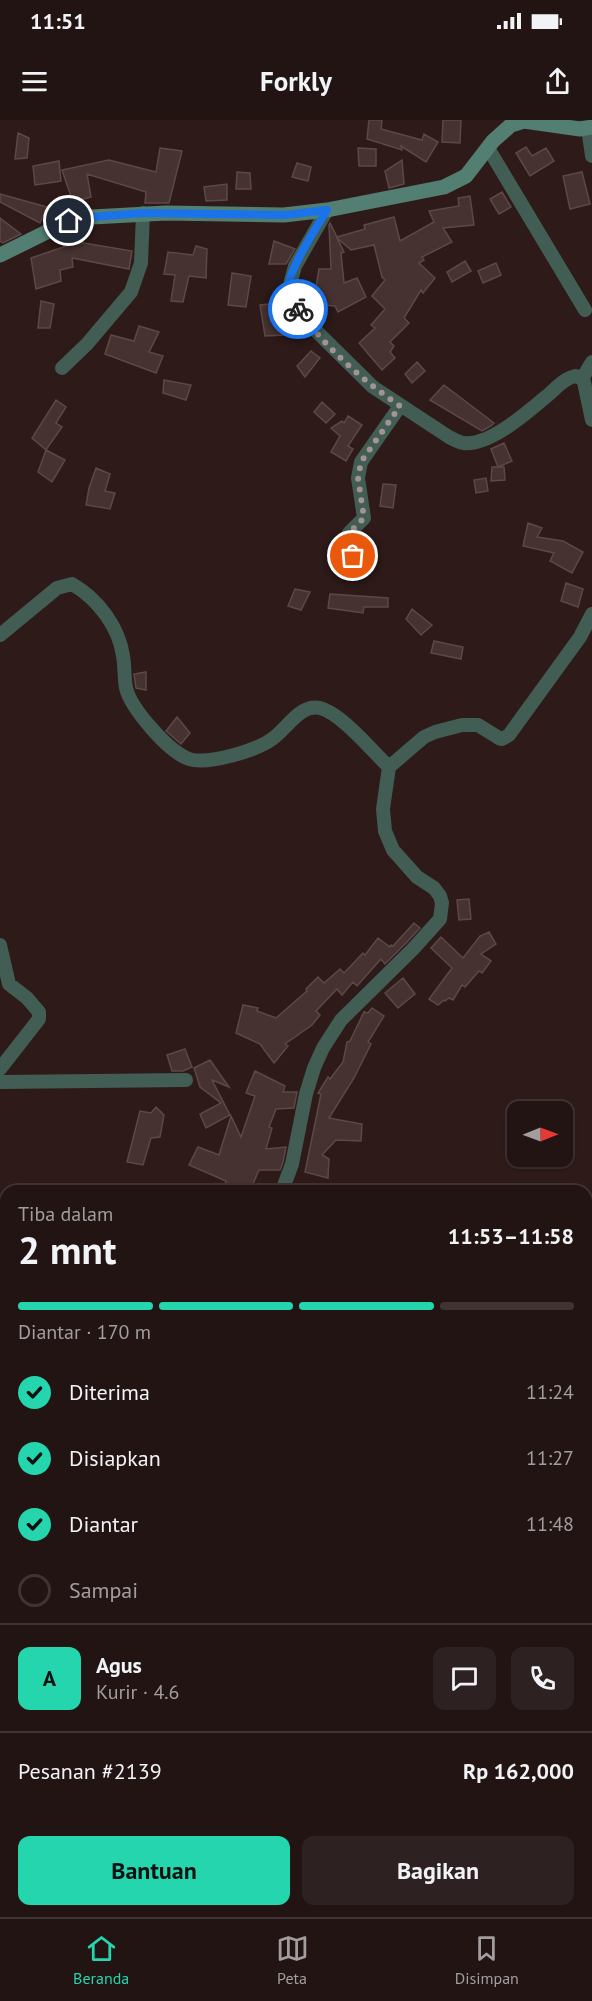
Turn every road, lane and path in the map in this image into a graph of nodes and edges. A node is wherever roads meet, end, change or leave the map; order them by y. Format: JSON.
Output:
{"nodes":[{"id":1,"x":590,"y":128,"type":"edge"},
{"id":2,"x":488,"y":148,"type":"junction"},
{"id":3,"x":592,"y":156,"type":"edge"},
{"id":4,"x":327,"y":210,"type":"junction"},
{"id":5,"x":143,"y":213,"type":"junction"},
{"id":6,"x":0,"y":255,"type":"edge"},
{"id":7,"x":585,"y":310,"type":"dead end"},
{"id":8,"x":592,"y":362,"type":"edge"},
{"id":9,"x":62,"y":368,"type":"dead end"},
{"id":10,"x":582,"y":380,"type":"junction"},
{"id":11,"x":400,"y":406,"type":"junction"},
{"id":12,"x":592,"y":420,"type":"edge"},
{"id":13,"x":357,"y":573,"type":"dead end"},
{"id":14,"x":592,"y":614,"type":"edge"},
{"id":15,"x":0,"y":635,"type":"edge"},
{"id":16,"x":388,"y":767,"type":"junction"},
{"id":17,"x":0,"y":945,"type":"edge"},
{"id":18,"x":0,"y":1069,"type":"edge"},
{"id":19,"x":186,"y":1080,"type":"dead end"},
{"id":20,"x":0,"y":1082,"type":"edge"},
{"id":21,"x":284,"y":1185,"type":"edge"}],
"edges":[{"from":1,"to":2,"type":"main road"},
{"from":1,"to":3,"type":"street"},
{"from":2,"to":4,"type":"main road"},
{"from":2,"to":7,"type":"street"},
{"from":4,"to":5,"type":"main road"},
{"from":4,"to":11,"type":"street"},
{"from":5,"to":6,"type":"main road"},
{"from":5,"to":9,"type":"street"},
{"from":8,"to":10,"type":"street"},
{"from":10,"to":11,"type":"street"},
{"from":10,"to":12,"type":"street"},
{"from":11,"to":13,"type":"street"},
{"from":14,"to":16,"type":"street"},
{"from":15,"to":16,"type":"street"},
{"from":16,"to":21,"type":"street"},
{"from":17,"to":18,"type":"street"},
{"from":19,"to":20,"type":"street"}]}
